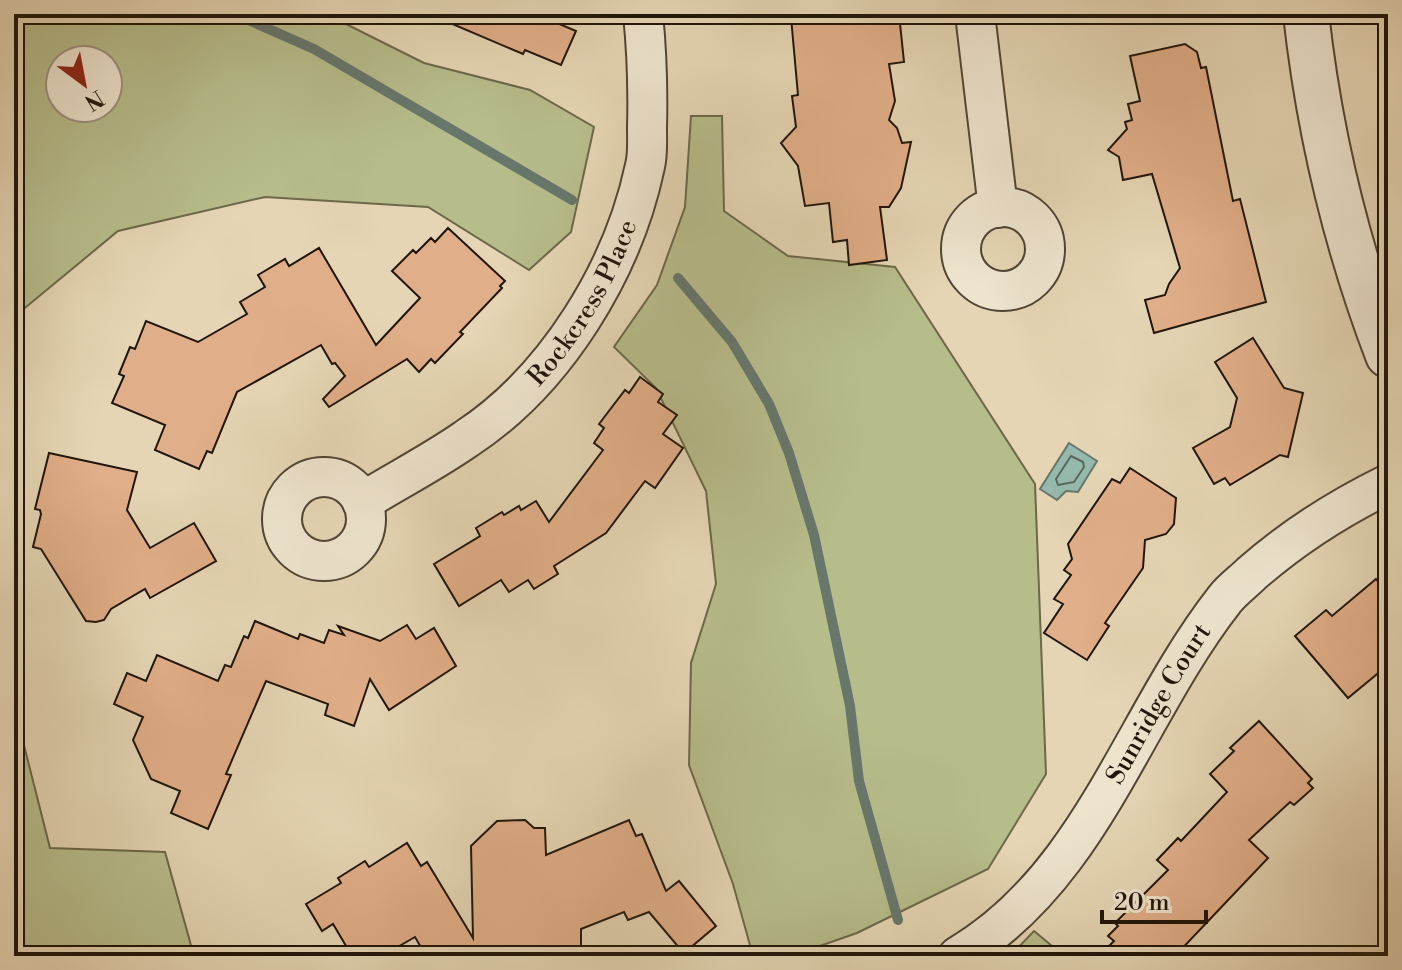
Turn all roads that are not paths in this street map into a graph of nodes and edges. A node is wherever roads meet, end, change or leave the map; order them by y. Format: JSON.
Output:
{"nodes":[{"id":1,"x":643,"y":14,"type":"edge"},
{"id":2,"x":975,"y":14,"type":"edge"},
{"id":3,"x":1306,"y":14,"type":"edge"},
{"id":4,"x":998,"y":208,"type":"dead end"},
{"id":5,"x":1388,"y":355,"type":"edge"},
{"id":6,"x":1388,"y":484,"type":"edge"},
{"id":7,"x":362,"y":502,"type":"dead end"},
{"id":8,"x":958,"y":956,"type":"edge"}],
"edges":[{"from":1,"to":7,"type":"street","name":"Rockcress Place"},
{"from":2,"to":4,"type":"street"},
{"from":3,"to":5,"type":"street"},
{"from":6,"to":8,"type":"street","name":"Sunridge Court"}]}
